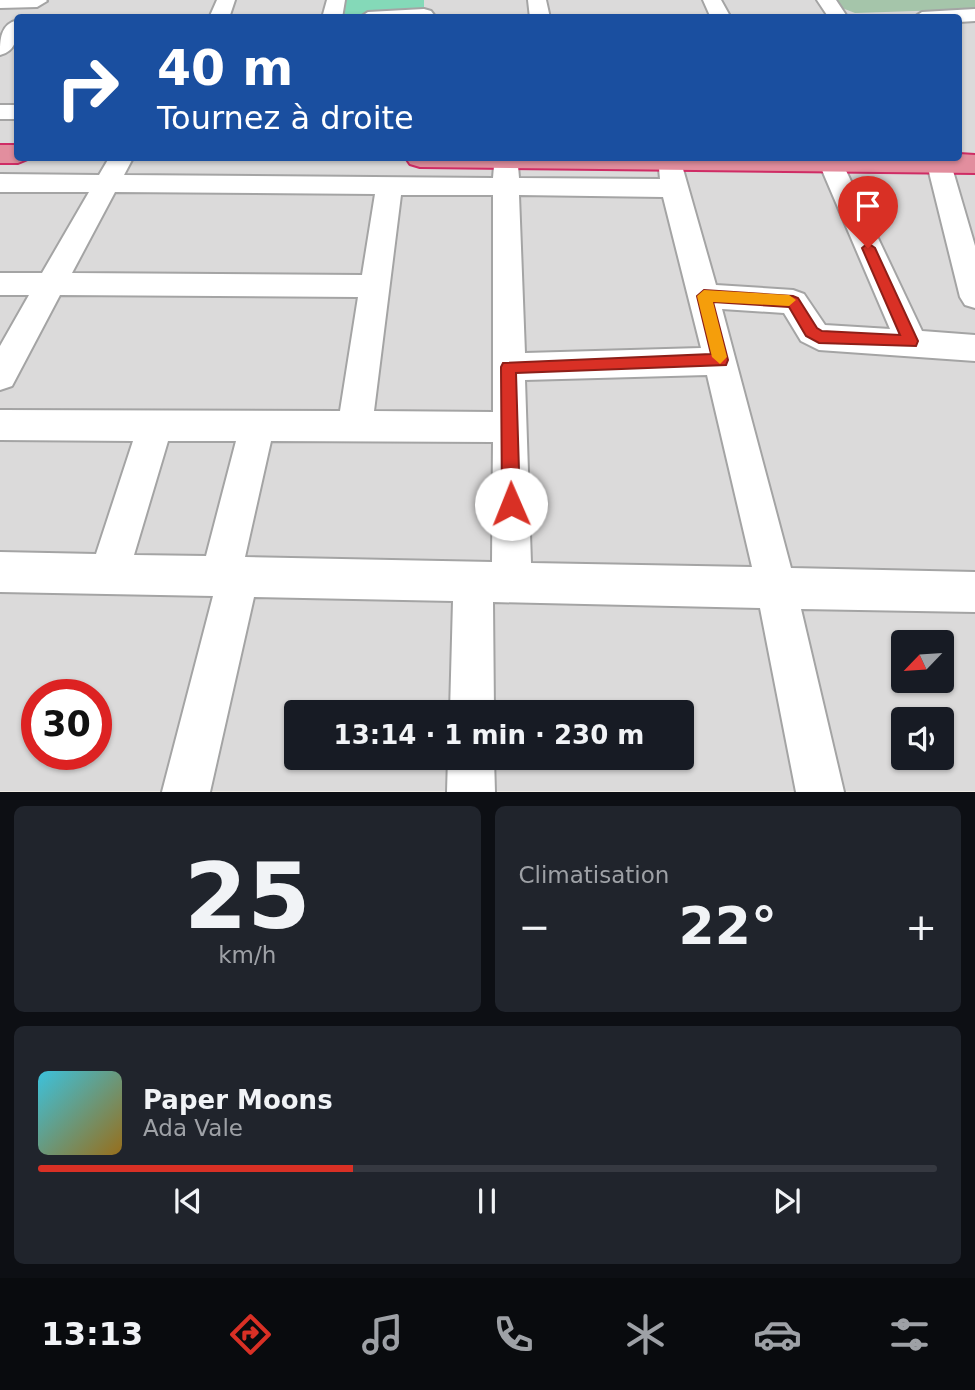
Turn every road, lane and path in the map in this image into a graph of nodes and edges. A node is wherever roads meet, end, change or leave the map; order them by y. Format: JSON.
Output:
{"nodes":[{"id":1,"x":37,"y":1,"type":"edge"},
{"id":2,"x":0,"y":2,"type":"edge"},
{"id":3,"x":424,"y":11,"type":"edge"},
{"id":4,"x":400,"y":14,"type":"edge"},
{"id":5,"x":14,"y":31,"type":"edge"},
{"id":6,"x":0,"y":49,"type":"edge"},
{"id":7,"x":119,"y":161,"type":"edge"},
{"id":8,"x":437,"y":161,"type":"edge"},
{"id":9,"x":553,"y":161,"type":"edge"},
{"id":10,"x":575,"y":161,"type":"edge"},
{"id":11,"x":791,"y":161,"type":"edge"},
{"id":12,"x":810,"y":161,"type":"edge"},
{"id":13,"x":831,"y":163,"type":"junction"},
{"id":14,"x":939,"y":164,"type":"junction"},
{"id":15,"x":975,"y":164,"type":"edge"},
{"id":16,"x":506,"y":173,"type":"junction"},
{"id":17,"x":673,"y":175,"type":"junction"},
{"id":18,"x":0,"y":183,"type":"edge"},
{"id":19,"x":106,"y":184,"type":"junction"},
{"id":20,"x":389,"y":186,"type":"junction"},
{"id":21,"x":0,"y":284,"type":"edge"},
{"id":22,"x":51,"y":284,"type":"junction"},
{"id":23,"x":375,"y":286,"type":"junction"},
{"id":24,"x":704,"y":296,"type":"junction"},
{"id":25,"x":975,"y":297,"type":"edge"},
{"id":26,"x":911,"y":341,"type":"junction"},
{"id":27,"x":975,"y":348,"type":"edge"},
{"id":28,"x":720,"y":360,"type":"junction"},
{"id":29,"x":508,"y":367,"type":"junction"},
{"id":30,"x":0,"y":376,"type":"edge"},
{"id":31,"x":156,"y":424,"type":"junction"},
{"id":32,"x":0,"y":425,"type":"edge"},
{"id":33,"x":257,"y":425,"type":"junction"},
{"id":34,"x":355,"y":425,"type":"junction"},
{"id":35,"x":509,"y":427,"type":"junction"},
{"id":36,"x":0,"y":572,"type":"edge"},
{"id":37,"x":110,"y":574,"type":"junction"},
{"id":38,"x":230,"y":577,"type":"junction"},
{"id":39,"x":493,"y":580,"type":"junction"},
{"id":40,"x":776,"y":586,"type":"junction"},
{"id":41,"x":975,"y":592,"type":"edge"},
{"id":42,"x":474,"y":700,"type":"edge"},
{"id":43,"x":471,"y":770,"type":"edge"},
{"id":44,"x":186,"y":792,"type":"edge"},
{"id":45,"x":471,"y":792,"type":"edge"},
{"id":46,"x":820,"y":792,"type":"edge"}],
"edges":[{"from":1,"to":2,"type":"street"},
{"from":3,"to":4,"type":"street"},
{"from":5,"to":6,"type":"street"},
{"from":7,"to":19,"type":"street"},
{"from":8,"to":16,"type":"highway"},
{"from":9,"to":16,"type":"highway"},
{"from":10,"to":17,"type":"highway"},
{"from":11,"to":17,"type":"highway"},
{"from":12,"to":13,"type":"highway"},
{"from":13,"to":14,"type":"highway"},
{"from":13,"to":26,"type":"street"},
{"from":14,"to":15,"type":"highway"},
{"from":14,"to":25,"type":"street"},
{"from":16,"to":17,"type":"street"},
{"from":16,"to":20,"type":"street"},
{"from":16,"to":29,"type":"street"},
{"from":17,"to":24,"type":"street"},
{"from":18,"to":19,"type":"street"},
{"from":19,"to":20,"type":"street"},
{"from":19,"to":22,"type":"street"},
{"from":20,"to":23,"type":"street"},
{"from":21,"to":22,"type":"street"},
{"from":22,"to":23,"type":"street"},
{"from":22,"to":30,"type":"street"},
{"from":23,"to":34,"type":"street"},
{"from":24,"to":26,"type":"street"},
{"from":24,"to":28,"type":"street"},
{"from":26,"to":27,"type":"street"},
{"from":28,"to":29,"type":"street"},
{"from":28,"to":40,"type":"street"},
{"from":29,"to":35,"type":"street"},
{"from":31,"to":32,"type":"street"},
{"from":31,"to":33,"type":"street"},
{"from":31,"to":37,"type":"street"},
{"from":33,"to":34,"type":"street"},
{"from":33,"to":38,"type":"street"},
{"from":34,"to":35,"type":"street"},
{"from":35,"to":39,"type":"street"},
{"from":36,"to":37,"type":"street"},
{"from":37,"to":38,"type":"street"},
{"from":38,"to":39,"type":"street"},
{"from":38,"to":44,"type":"street"},
{"from":39,"to":40,"type":"street"},
{"from":39,"to":42,"type":"street"},
{"from":40,"to":41,"type":"street"},
{"from":40,"to":46,"type":"street"},
{"from":43,"to":45,"type":"street"}]}
